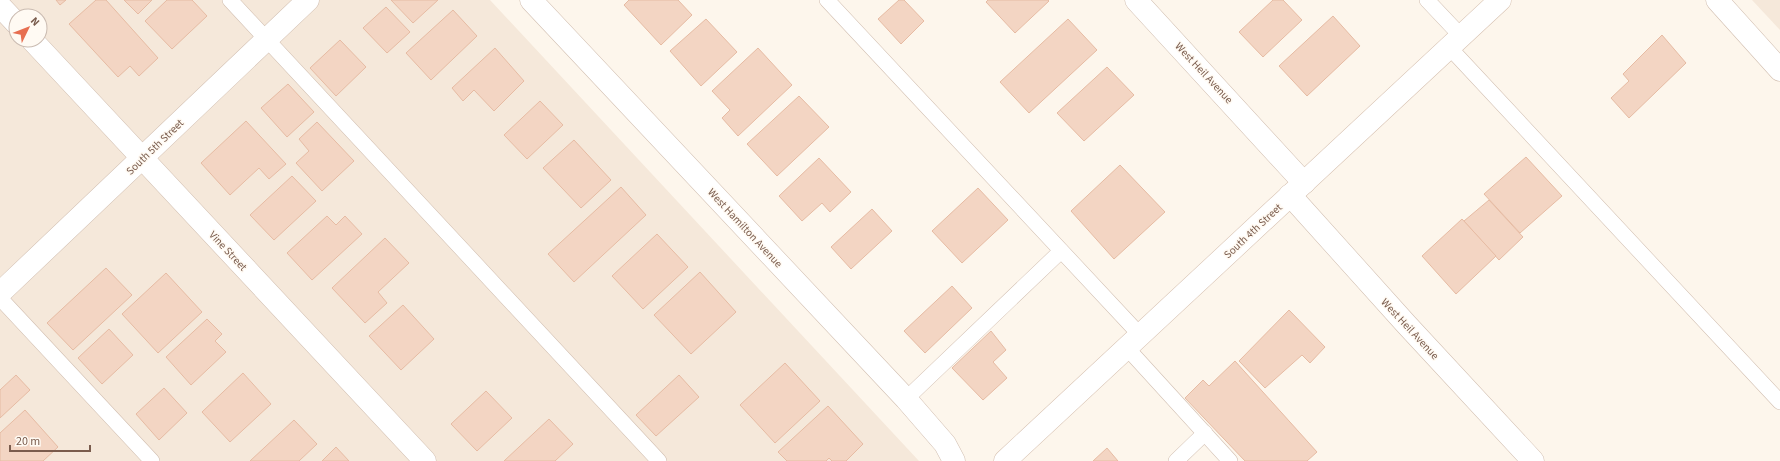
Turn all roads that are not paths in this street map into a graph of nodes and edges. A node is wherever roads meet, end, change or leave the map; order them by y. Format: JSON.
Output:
{"nodes":[{"id":1,"x":230,"y":0,"type":"edge"},
{"id":2,"x":308,"y":0,"type":"edge"},
{"id":3,"x":530,"y":0,"type":"edge"},
{"id":4,"x":827,"y":0,"type":"edge"},
{"id":5,"x":1136,"y":0,"type":"edge"},
{"id":6,"x":1427,"y":0,"type":"edge"},
{"id":7,"x":1500,"y":0,"type":"edge"},
{"id":8,"x":1718,"y":0,"type":"edge"},
{"id":9,"x":0,"y":6,"type":"edge"},
{"id":10,"x":8,"y":14,"type":"edge"},
{"id":11,"x":267,"y":40,"type":"junction"},
{"id":12,"x":1455,"y":42,"type":"junction"},
{"id":13,"x":39,"y":48,"type":"edge"},
{"id":14,"x":1780,"y":70,"type":"edge"},
{"id":15,"x":143,"y":159,"type":"junction"},
{"id":16,"x":1297,"y":189,"type":"junction"},
{"id":17,"x":1061,"y":251,"type":"junction"},
{"id":18,"x":0,"y":293,"type":"edge"},
{"id":19,"x":0,"y":298,"type":"edge"},
{"id":20,"x":1134,"y":342,"type":"junction"},
{"id":21,"x":906,"y":399,"type":"junction"},
{"id":22,"x":1780,"y":402,"type":"edge"},
{"id":23,"x":1205,"y":433,"type":"junction"},
{"id":24,"x":152,"y":461,"type":"edge"},
{"id":25,"x":425,"y":461,"type":"edge"},
{"id":26,"x":659,"y":461,"type":"edge"},
{"id":27,"x":954,"y":461,"type":"edge"},
{"id":28,"x":1005,"y":461,"type":"edge"},
{"id":29,"x":1176,"y":461,"type":"edge"},
{"id":30,"x":1230,"y":461,"type":"edge"},
{"id":31,"x":1533,"y":461,"type":"edge"}],
"edges":[{"from":1,"to":11,"type":"lane"},
{"from":2,"to":11,"type":"street","name":"South 5th Street"},
{"from":3,"to":21,"type":"street","name":"West Hamilton Avenue"},
{"from":4,"to":17,"type":"lane"},
{"from":5,"to":16,"type":"street","name":"West Heil Avenue"},
{"from":6,"to":12,"type":"lane"},
{"from":7,"to":12,"type":"street","name":"South 4th Street"},
{"from":8,"to":14,"type":"street"},
{"from":9,"to":10,"type":"street"},
{"from":11,"to":15,"type":"street","name":"South 5th Street"},
{"from":11,"to":26,"type":"lane"},
{"from":12,"to":16,"type":"street","name":"South 4th Street"},
{"from":12,"to":22,"type":"lane"},
{"from":13,"to":15,"type":"street","name":"Vine Street"},
{"from":15,"to":18,"type":"street","name":"South 5th Street"},
{"from":15,"to":25,"type":"street","name":"Vine Street"},
{"from":16,"to":20,"type":"street","name":"South 4th Street"},
{"from":16,"to":31,"type":"street","name":"West Heil Avenue"},
{"from":17,"to":20,"type":"lane"},
{"from":17,"to":21,"type":"lane"},
{"from":19,"to":24,"type":"lane"},
{"from":20,"to":23,"type":"lane"},
{"from":20,"to":28,"type":"street","name":"South 4th Street"},
{"from":21,"to":27,"type":"street","name":"West Hamilton Avenue"},
{"from":23,"to":29,"type":"lane"},
{"from":23,"to":30,"type":"lane"}]}
